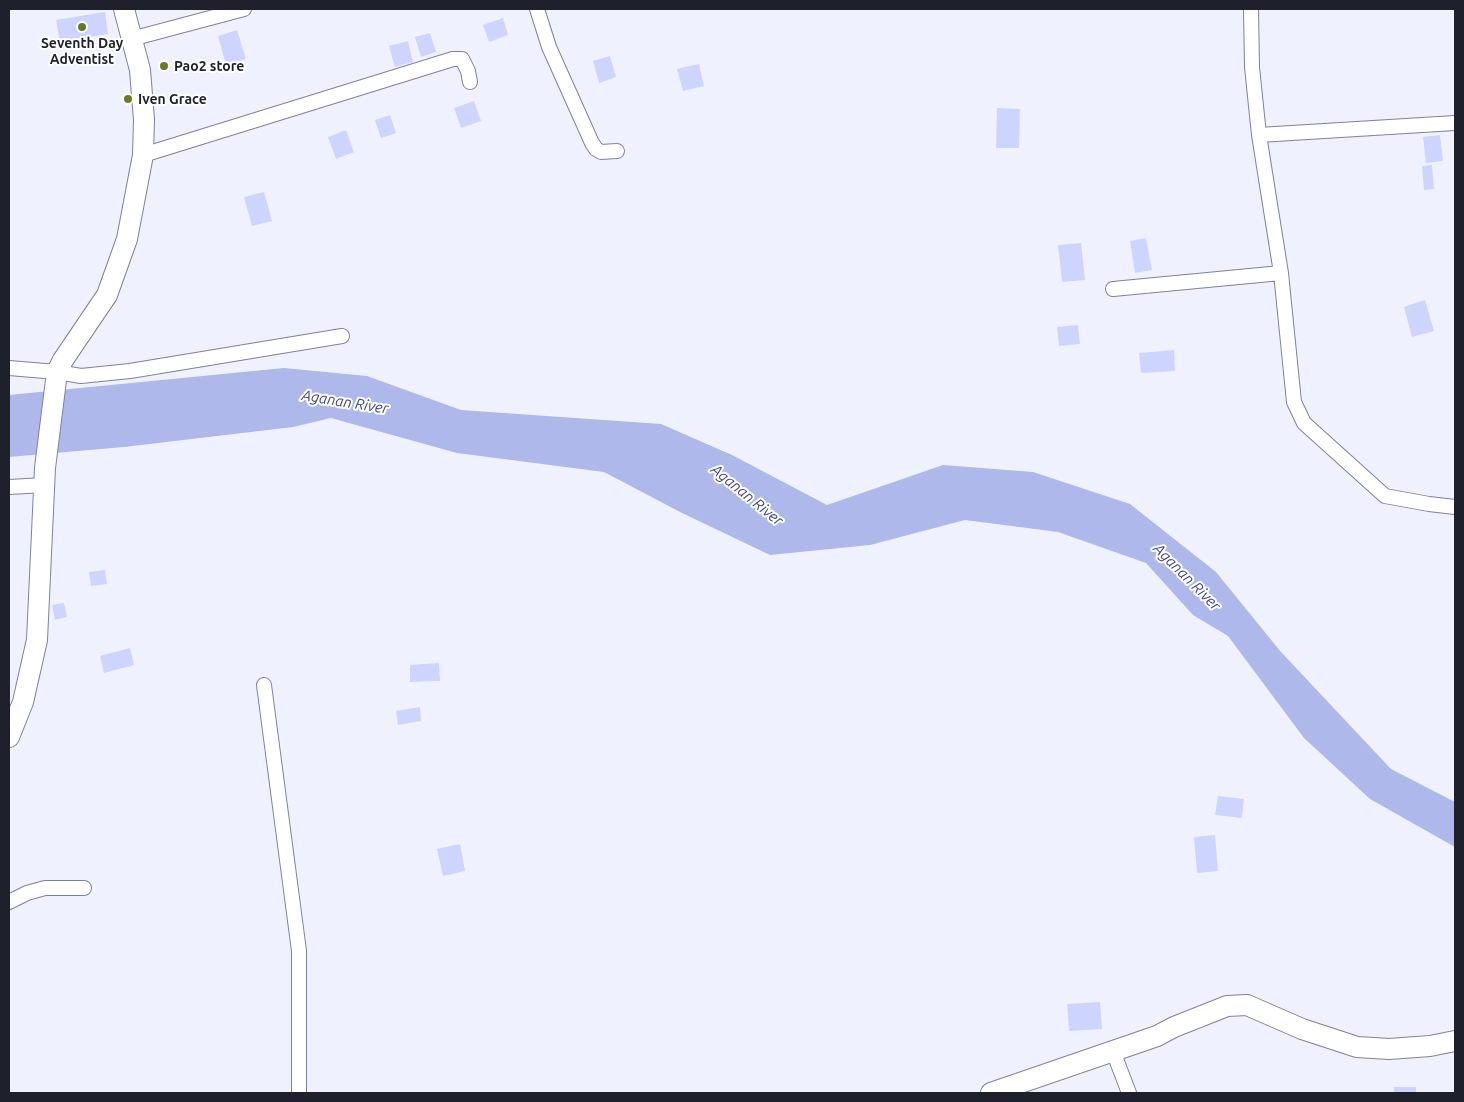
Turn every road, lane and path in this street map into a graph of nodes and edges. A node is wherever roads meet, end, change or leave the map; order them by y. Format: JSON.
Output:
{"nodes":[{"id":1,"x":124,"y":9,"type":"edge"},
{"id":2,"x":244,"y":9,"type":"edge"},
{"id":3,"x":537,"y":9,"type":"edge"},
{"id":4,"x":1251,"y":9,"type":"edge"},
{"id":5,"x":130,"y":39,"type":"junction"},
{"id":6,"x":470,"y":82,"type":"dead end"},
{"id":7,"x":1455,"y":123,"type":"edge"},
{"id":8,"x":1259,"y":135,"type":"junction"},
{"id":9,"x":617,"y":151,"type":"dead end"},
{"id":10,"x":143,"y":155,"type":"junction"},
{"id":11,"x":1281,"y":273,"type":"junction"},
{"id":12,"x":1113,"y":289,"type":"dead end"},
{"id":13,"x":342,"y":336,"type":"dead end"},
{"id":14,"x":9,"y":368,"type":"edge"},
{"id":15,"x":57,"y":375,"type":"junction"},
{"id":16,"x":45,"y":476,"type":"junction"},
{"id":17,"x":9,"y":487,"type":"edge"},
{"id":18,"x":1455,"y":506,"type":"edge"},
{"id":19,"x":264,"y":685,"type":"dead end"},
{"id":20,"x":9,"y":738,"type":"edge"},
{"id":21,"x":84,"y":888,"type":"dead end"},
{"id":22,"x":9,"y":902,"type":"edge"},
{"id":23,"x":1455,"y":1041,"type":"edge"},
{"id":24,"x":1113,"y":1051,"type":"junction"},
{"id":25,"x":299,"y":1093,"type":"edge"},
{"id":26,"x":991,"y":1093,"type":"edge"},
{"id":27,"x":1129,"y":1093,"type":"edge"}],
"edges":[{"from":1,"to":5,"type":"street"},
{"from":2,"to":5,"type":"street"},
{"from":3,"to":9,"type":"street"},
{"from":4,"to":8,"type":"street"},
{"from":5,"to":10,"type":"street"},
{"from":6,"to":10,"type":"street"},
{"from":7,"to":8,"type":"street"},
{"from":8,"to":11,"type":"street"},
{"from":10,"to":15,"type":"street"},
{"from":11,"to":12,"type":"street"},
{"from":11,"to":18,"type":"street"},
{"from":13,"to":15,"type":"street"},
{"from":14,"to":15,"type":"street"},
{"from":15,"to":16,"type":"street"},
{"from":16,"to":17,"type":"street"},
{"from":16,"to":20,"type":"street"},
{"from":19,"to":25,"type":"street"},
{"from":21,"to":22,"type":"street"},
{"from":23,"to":24,"type":"street"},
{"from":24,"to":26,"type":"street"},
{"from":24,"to":27,"type":"street"}]}
